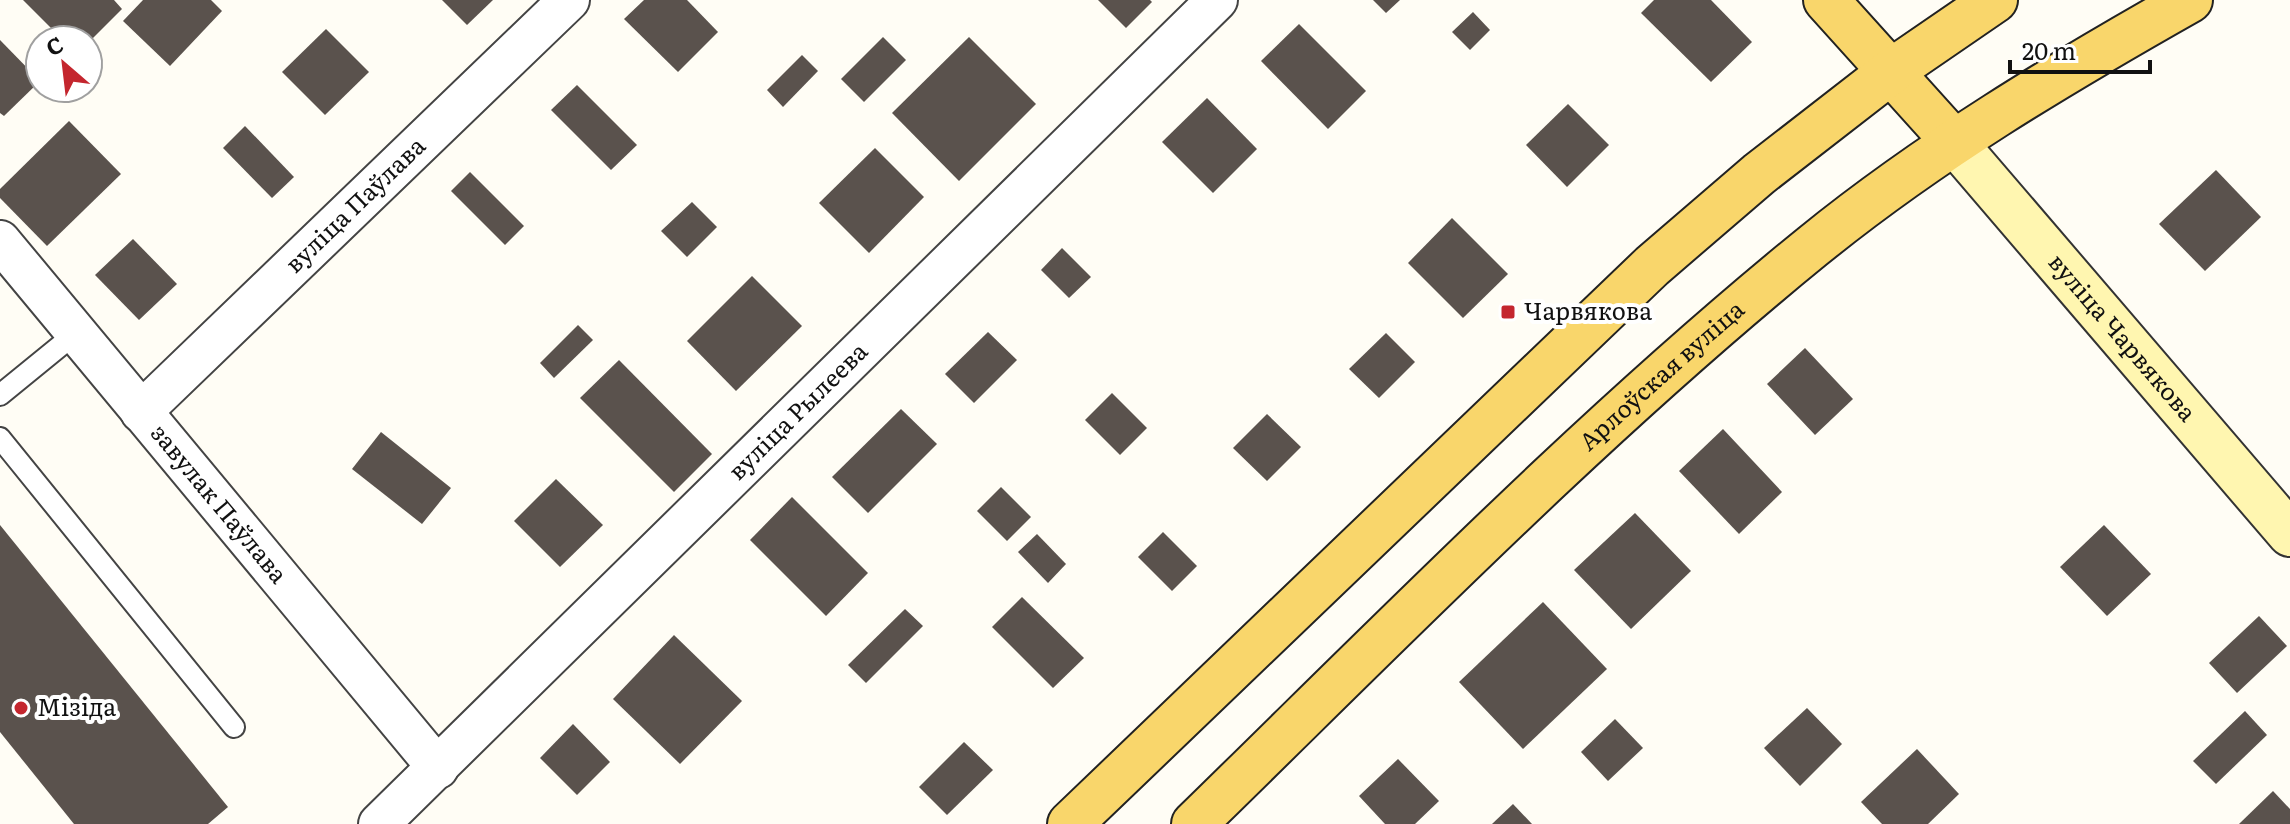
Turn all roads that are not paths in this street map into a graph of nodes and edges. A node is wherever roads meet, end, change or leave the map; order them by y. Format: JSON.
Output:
{"nodes":[{"id":1,"x":569,"y":0,"type":"edge"},
{"id":2,"x":1217,"y":0,"type":"edge"},
{"id":3,"x":1826,"y":0,"type":"edge"},
{"id":4,"x":1995,"y":0,"type":"edge"},
{"id":5,"x":2190,"y":0,"type":"edge"},
{"id":6,"x":1893,"y":70,"type":"junction"},
{"id":7,"x":1954,"y":142,"type":"junction"},
{"id":8,"x":0,"y":241,"type":"edge"},
{"id":9,"x":76,"y":333,"type":"junction"},
{"id":10,"x":0,"y":395,"type":"edge"},
{"id":11,"x":141,"y":412,"type":"junction"},
{"id":12,"x":0,"y":438,"type":"edge"},
{"id":13,"x":2290,"y":534,"type":"edge"},
{"id":14,"x":234,"y":727,"type":"dead end"},
{"id":15,"x":438,"y":768,"type":"junction"},
{"id":16,"x":379,"y":824,"type":"edge"},
{"id":17,"x":1070,"y":824,"type":"edge"},
{"id":18,"x":1194,"y":824,"type":"edge"}],
"edges":[{"from":1,"to":11,"type":"street","name":"вуліца Паўлава"},
{"from":2,"to":15,"type":"street","name":"вуліца Рылеева"},
{"from":3,"to":6,"type":"main road"},
{"from":4,"to":6,"type":"main road"},
{"from":5,"to":7,"type":"main road","name":"Арлоўская вуліца"},
{"from":6,"to":7,"type":"main road"},
{"from":6,"to":17,"type":"main road"},
{"from":7,"to":13,"type":"main road","name":"вуліца Чарвякова"},
{"from":7,"to":18,"type":"main road","name":"Арлоўская вуліца"},
{"from":8,"to":9,"type":"street","name":"завулак Паўлава"},
{"from":9,"to":10,"type":"lane"},
{"from":9,"to":11,"type":"street","name":"завулак Паўлава"},
{"from":11,"to":15,"type":"street","name":"завулак Паўлава"},
{"from":12,"to":14,"type":"lane"},
{"from":15,"to":16,"type":"street","name":"вуліца Рылеева"}]}
